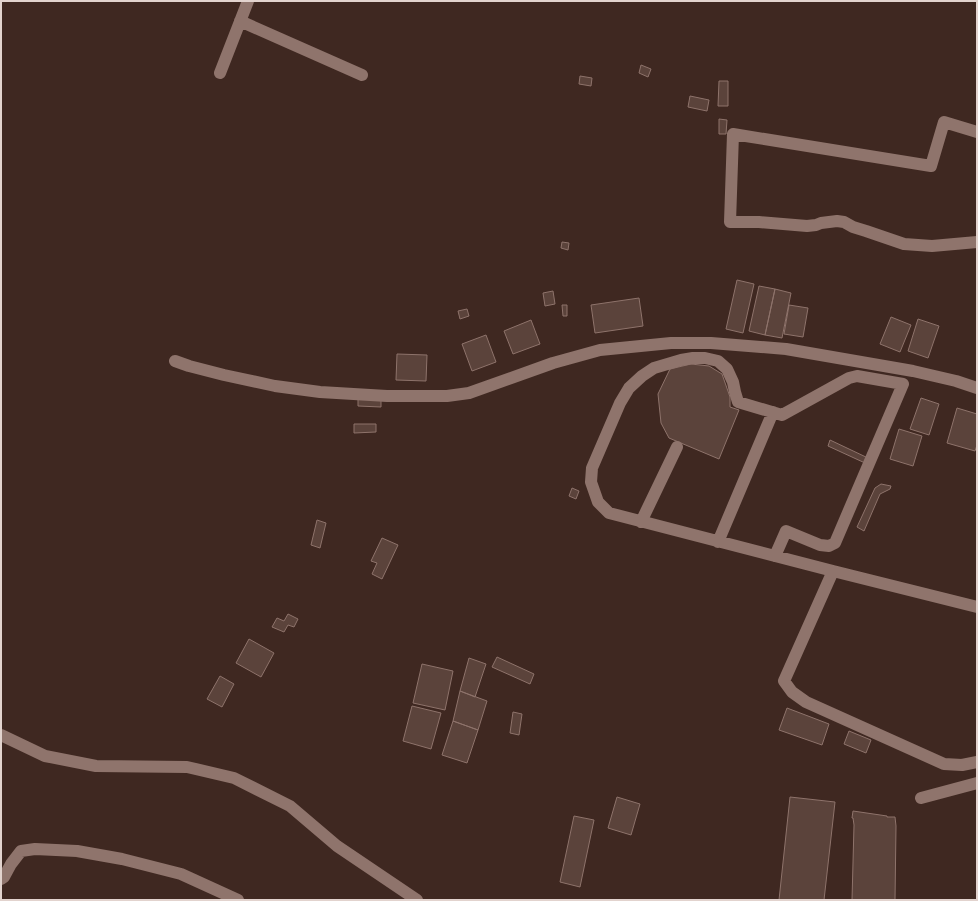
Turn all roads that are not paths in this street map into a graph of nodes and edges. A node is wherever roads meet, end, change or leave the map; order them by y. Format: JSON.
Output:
{"nodes":[{"id":1,"x":248,"y":1,"type":"edge"},
{"id":2,"x":240,"y":21,"type":"junction"},
{"id":3,"x":220,"y":73,"type":"dead end"},
{"id":4,"x":362,"y":75,"type":"dead end"},
{"id":5,"x":977,"y":132,"type":"edge"},
{"id":6,"x":977,"y":242,"type":"edge"},
{"id":7,"x":175,"y":362,"type":"dead end"},
{"id":8,"x":977,"y":388,"type":"edge"},
{"id":9,"x":773,"y":412,"type":"junction"},
{"id":10,"x":678,"y":447,"type":"dead end"},
{"id":11,"x":641,"y":522,"type":"junction"},
{"id":12,"x":718,"y":542,"type":"junction"},
{"id":13,"x":775,"y":556,"type":"junction"},
{"id":14,"x":833,"y":571,"type":"junction"},
{"id":15,"x":977,"y":607,"type":"edge"},
{"id":16,"x":1,"y":735,"type":"edge"},
{"id":17,"x":977,"y":762,"type":"edge"},
{"id":18,"x":977,"y":782,"type":"edge"},
{"id":19,"x":921,"y":798,"type":"dead end"},
{"id":20,"x":1,"y":879,"type":"edge"},
{"id":21,"x":238,"y":900,"type":"edge"},
{"id":22,"x":417,"y":900,"type":"edge"}],
"edges":[{"from":1,"to":2,"type":"street"},
{"from":2,"to":3,"type":"street"},
{"from":2,"to":4,"type":"street"},
{"from":5,"to":6,"type":"street"},
{"from":7,"to":8,"type":"street"},
{"from":9,"to":11,"type":"street"},
{"from":9,"to":12,"type":"street"},
{"from":9,"to":13,"type":"street"},
{"from":10,"to":11,"type":"street"},
{"from":11,"to":12,"type":"street"},
{"from":12,"to":13,"type":"street"},
{"from":13,"to":14,"type":"street"},
{"from":14,"to":15,"type":"street"},
{"from":14,"to":17,"type":"street"},
{"from":16,"to":22,"type":"street"},
{"from":18,"to":19,"type":"street"},
{"from":20,"to":21,"type":"street"}]}
